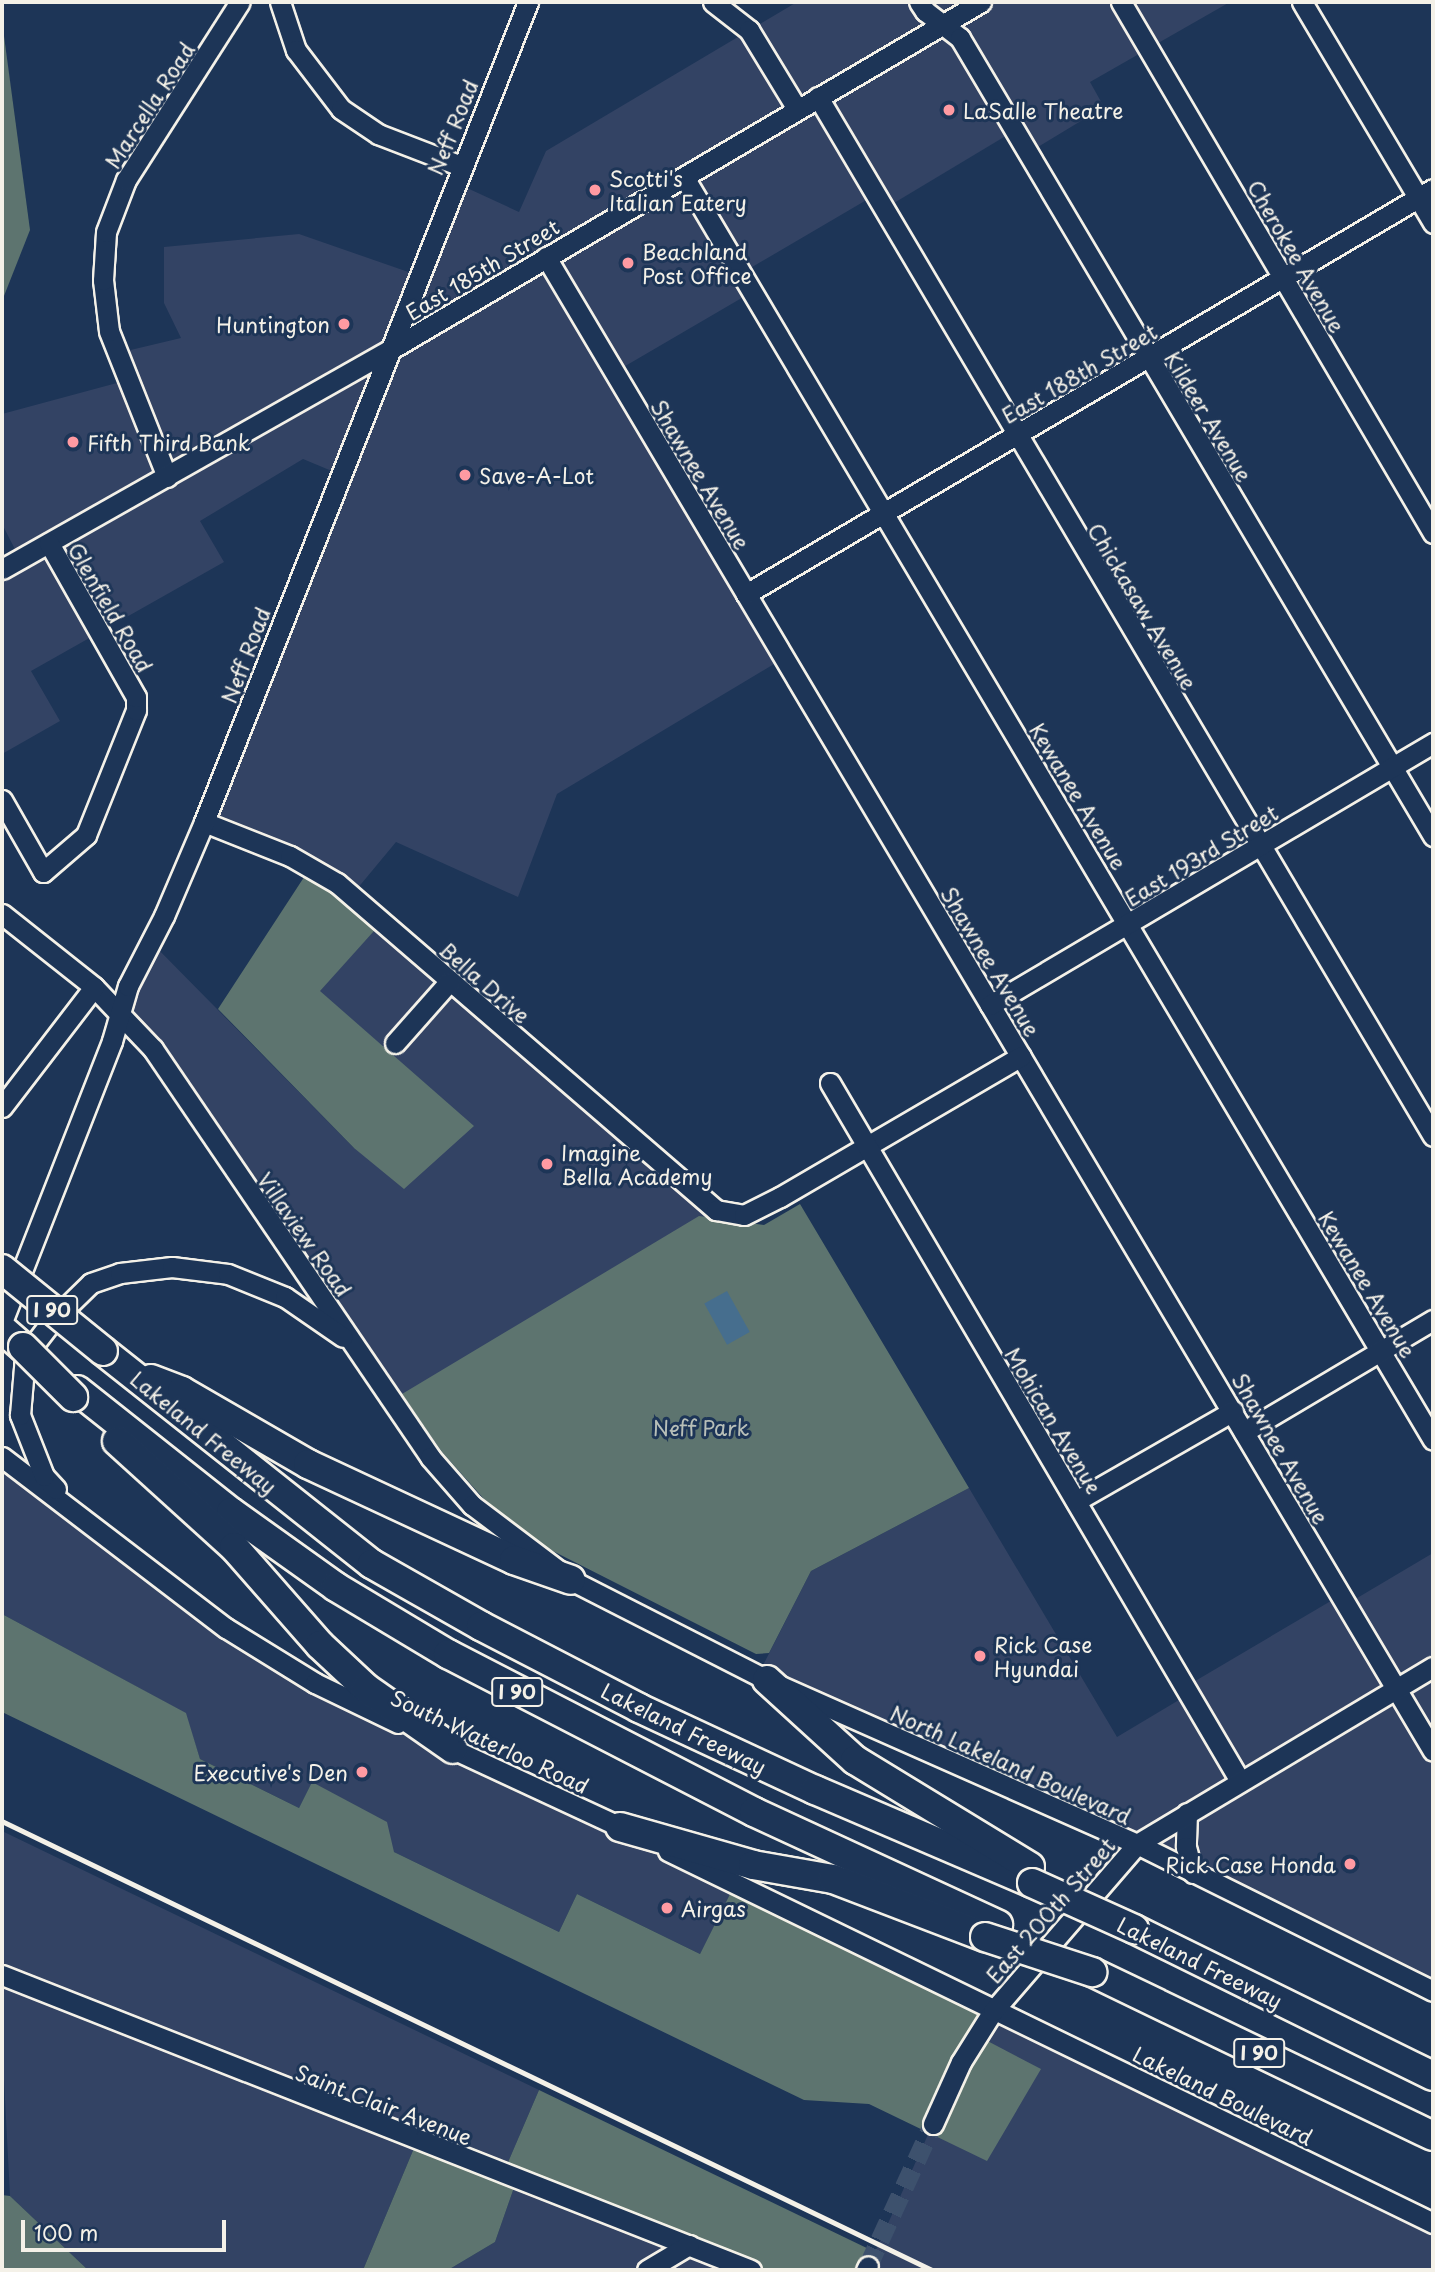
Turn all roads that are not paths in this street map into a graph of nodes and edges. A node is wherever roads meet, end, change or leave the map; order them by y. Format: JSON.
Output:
{"nodes":[{"id":1,"x":240,"y":2,"type":"edge"},
{"id":2,"x":280,"y":2,"type":"edge"},
{"id":3,"x":528,"y":2,"type":"edge"},
{"id":4,"x":713,"y":2,"type":"edge"},
{"id":5,"x":919,"y":2,"type":"edge"},
{"id":6,"x":981,"y":2,"type":"edge"},
{"id":7,"x":1121,"y":2,"type":"edge"},
{"id":8,"x":1302,"y":2,"type":"edge"},
{"id":9,"x":942,"y":25,"type":"junction"},
{"id":10,"x":818,"y":97,"type":"junction"},
{"id":11,"x":797,"y":109,"type":"junction"},
{"id":12,"x":461,"y":166,"type":"junction"},
{"id":13,"x":684,"y":177,"type":"junction"},
{"id":14,"x":1426,"y":194,"type":"edge"},
{"id":15,"x":1433,"y":223,"type":"edge"},
{"id":16,"x":546,"y":257,"type":"junction"},
{"id":17,"x":1284,"y":280,"type":"junction"},
{"id":18,"x":388,"y":351,"type":"junction"},
{"id":19,"x":1148,"y":359,"type":"junction"},
{"id":20,"x":1016,"y":436,"type":"junction"},
{"id":21,"x":167,"y":477,"type":"junction"},
{"id":22,"x":884,"y":515,"type":"junction"},
{"id":23,"x":1433,"y":533,"type":"edge"},
{"id":24,"x":49,"y":543,"type":"junction"},
{"id":25,"x":2,"y":569,"type":"edge"},
{"id":26,"x":746,"y":594,"type":"junction"},
{"id":27,"x":1433,"y":743,"type":"edge"},
{"id":28,"x":1392,"y":768,"type":"junction"},
{"id":29,"x":2,"y":800,"type":"edge"},
{"id":30,"x":204,"y":822,"type":"junction"},
{"id":31,"x":1433,"y":836,"type":"edge"},
{"id":32,"x":1261,"y":846,"type":"junction"},
{"id":33,"x":2,"y":914,"type":"edge"},
{"id":34,"x":1129,"y":924,"type":"junction"},
{"id":35,"x":449,"y":982,"type":"junction"},
{"id":36,"x":94,"y":987,"type":"junction"},
{"id":37,"x":990,"y":1005,"type":"junction"},
{"id":38,"x":120,"y":1012,"type":"junction"},
{"id":39,"x":395,"y":1043,"type":"dead end"},
{"id":40,"x":1021,"y":1056,"type":"junction"},
{"id":41,"x":830,"y":1083,"type":"dead end"},
{"id":42,"x":2,"y":1107,"type":"edge"},
{"id":43,"x":1433,"y":1136,"type":"edge"},
{"id":44,"x":866,"y":1148,"type":"junction"},
{"id":45,"x":2,"y":1269,"type":"edge"},
{"id":46,"x":1433,"y":1320,"type":"edge"},
{"id":47,"x":2,"y":1322,"type":"edge"},
{"id":48,"x":2,"y":1329,"type":"edge"},
{"id":49,"x":355,"y":1345,"type":"junction"},
{"id":50,"x":1381,"y":1352,"type":"junction"},
{"id":51,"x":126,"y":1370,"type":"junction"},
{"id":52,"x":75,"y":1393,"type":"junction"},
{"id":53,"x":1233,"y":1411,"type":"junction"},
{"id":54,"x":1244,"y":1432,"type":"junction"},
{"id":55,"x":1433,"y":1440,"type":"edge"},
{"id":56,"x":2,"y":1457,"type":"edge"},
{"id":57,"x":1076,"y":1501,"type":"junction"},
{"id":58,"x":85,"y":1518,"type":"junction"},
{"id":59,"x":570,"y":1580,"type":"junction"},
{"id":60,"x":1433,"y":1667,"type":"edge"},
{"id":61,"x":767,"y":1680,"type":"junction"},
{"id":62,"x":1396,"y":1689,"type":"junction"},
{"id":63,"x":453,"y":1749,"type":"junction"},
{"id":64,"x":1433,"y":1751,"type":"edge"},
{"id":65,"x":1240,"y":1780,"type":"junction"},
{"id":66,"x":1187,"y":1813,"type":"junction"},
{"id":67,"x":620,"y":1827,"type":"junction"},
{"id":68,"x":1137,"y":1844,"type":"junction"},
{"id":69,"x":1193,"y":1873,"type":"junction"},
{"id":70,"x":1037,"y":1878,"type":"junction"},
{"id":71,"x":992,"y":1931,"type":"junction"},
{"id":72,"x":2,"y":1975,"type":"edge"},
{"id":73,"x":1433,"y":1991,"type":"edge"},
{"id":74,"x":993,"y":2011,"type":"junction"},
{"id":75,"x":1433,"y":2077,"type":"edge"},
{"id":76,"x":933,"y":2124,"type":"tunnel mouth"},
{"id":77,"x":1431,"y":2135,"type":"edge"},
{"id":78,"x":1433,"y":2223,"type":"edge"},
{"id":79,"x":689,"y":2245,"type":"junction"},
{"id":80,"x":647,"y":2270,"type":"edge"},
{"id":81,"x":751,"y":2270,"type":"edge"}],
"edges":[{"from":1,"to":21,"type":"street","name":"Marcella Road"},
{"from":2,"to":12,"type":"street"},
{"from":3,"to":12,"type":"street","name":"Neff Road"},
{"from":4,"to":11,"type":"street"},
{"from":5,"to":9,"type":"street","name":"Kildeer Avenue"},
{"from":6,"to":9,"type":"street","name":"East 185th Street"},
{"from":7,"to":17,"type":"street","name":"Cherokee Avenue"},
{"from":8,"to":14,"type":"street"},
{"from":9,"to":10,"type":"street","name":"East 185th Street"},
{"from":9,"to":19,"type":"street","name":"Kildeer Avenue"},
{"from":10,"to":11,"type":"street","name":"East 185th Street"},
{"from":10,"to":20,"type":"street","name":"Chickasaw Avenue"},
{"from":11,"to":13,"type":"street","name":"East 185th Street"},
{"from":12,"to":18,"type":"street","name":"Neff Road"},
{"from":13,"to":16,"type":"street","name":"East 185th Street"},
{"from":13,"to":22,"type":"street","name":"Kewanee Avenue"},
{"from":14,"to":15,"type":"street"},
{"from":14,"to":17,"type":"street","name":"East 188th Street"},
{"from":16,"to":18,"type":"street","name":"East 185th Street"},
{"from":16,"to":26,"type":"street","name":"Shawnee Avenue"},
{"from":17,"to":19,"type":"street","name":"East 188th Street"},
{"from":17,"to":23,"type":"street","name":"Cherokee Avenue"},
{"from":18,"to":21,"type":"street","name":"East 185th Street"},
{"from":18,"to":30,"type":"street","name":"Neff Road"},
{"from":19,"to":20,"type":"street","name":"East 188th Street"},
{"from":19,"to":28,"type":"street","name":"Kildeer Avenue"},
{"from":20,"to":22,"type":"street","name":"East 188th Street"},
{"from":20,"to":32,"type":"street","name":"Chickasaw Avenue"},
{"from":21,"to":24,"type":"street","name":"East 185th Street"},
{"from":22,"to":26,"type":"street","name":"East 188th Street"},
{"from":22,"to":34,"type":"street","name":"Kewanee Avenue"},
{"from":24,"to":25,"type":"street","name":"East 185th Street"},
{"from":24,"to":29,"type":"street","name":"Glenfield Road"},
{"from":26,"to":37,"type":"street","name":"Shawnee Avenue"},
{"from":27,"to":28,"type":"street","name":"East 193rd Street"},
{"from":28,"to":31,"type":"street","name":"Kildeer Avenue"},
{"from":28,"to":32,"type":"street","name":"East 193rd Street"},
{"from":30,"to":35,"type":"street","name":"Bella Drive"},
{"from":30,"to":38,"type":"street","name":"Neff Road"},
{"from":32,"to":34,"type":"street","name":"East 193rd Street"},
{"from":32,"to":43,"type":"street","name":"Chickasaw Avenue"},
{"from":33,"to":36,"type":"street","name":"Villaview Road"},
{"from":34,"to":37,"type":"street","name":"East 193rd Street"},
{"from":34,"to":50,"type":"street","name":"Kewanee Avenue"},
{"from":35,"to":39,"type":"street"},
{"from":35,"to":44,"type":"street","name":"Bella Drive"},
{"from":36,"to":38,"type":"street","name":"Villaview Road"},
{"from":36,"to":42,"type":"street"},
{"from":37,"to":40,"type":"street","name":"Shawnee Avenue"},
{"from":38,"to":47,"type":"street","name":"Neff Road"},
{"from":38,"to":49,"type":"street","name":"Villaview Road"},
{"from":40,"to":44,"type":"street"},
{"from":40,"to":53,"type":"street","name":"Shawnee Avenue"},
{"from":41,"to":44,"type":"street","name":"Mohican Avenue"},
{"from":44,"to":57,"type":"street","name":"Mohican Avenue"},
{"from":45,"to":51,"type":"highway","name":"Lakeland Freeway","number":"I 90","bridge":true},
{"from":46,"to":50,"type":"street"},
{"from":48,"to":52,"type":"highway","number":"I 90","bridge":true},
{"from":49,"to":58,"type":"street"},
{"from":49,"to":59,"type":"street","name":"Villaview Road"},
{"from":50,"to":54,"type":"street"},
{"from":50,"to":55,"type":"street","name":"Kewanee Avenue"},
{"from":51,"to":59,"type":"highway"},
{"from":51,"to":70,"type":"highway","name":"Lakeland Freeway","number":"I 90"},
{"from":52,"to":63,"type":"highway"},
{"from":52,"to":71,"type":"highway","name":"Lakeland Freeway","number":"I 90"},
{"from":53,"to":54,"type":"street","name":"Shawnee Avenue"},
{"from":53,"to":57,"type":"street"},
{"from":54,"to":62,"type":"street","name":"Shawnee Avenue"},
{"from":56,"to":58,"type":"street","name":"South Waterloo Road"},
{"from":57,"to":65,"type":"street","name":"Mohican Avenue"},
{"from":58,"to":63,"type":"street","name":"South Waterloo Road"},
{"from":59,"to":61,"type":"street","name":"North Lakeland Boulevard"},
{"from":60,"to":62,"type":"street","name":"East 200th Street"},
{"from":61,"to":68,"type":"street","name":"North Lakeland Boulevard"},
{"from":61,"to":70,"type":"highway"},
{"from":62,"to":64,"type":"street","name":"Shawnee Avenue"},
{"from":62,"to":65,"type":"street","name":"East 200th Street"},
{"from":63,"to":67,"type":"street","name":"South Waterloo Road"},
{"from":65,"to":66,"type":"street","name":"East 200th Street"},
{"from":66,"to":68,"type":"street","name":"East 200th Street"},
{"from":66,"to":69,"type":"street"},
{"from":67,"to":71,"type":"highway"},
{"from":67,"to":74,"type":"street","name":"South Waterloo Road"},
{"from":68,"to":69,"type":"street","name":"North Lakeland Boulevard"},
{"from":68,"to":74,"type":"street","name":"East 200th Street"},
{"from":69,"to":73,"type":"street","name":"North Lakeland Boulevard"},
{"from":70,"to":75,"type":"highway","name":"Lakeland Freeway","number":"I 90","bridge":true},
{"from":71,"to":77,"type":"highway","name":"Lakeland Freeway","number":"I 90","bridge":true},
{"from":72,"to":79,"type":"street","name":"Saint Clair Avenue"},
{"from":74,"to":76,"type":"street","name":"East 200th Street"},
{"from":74,"to":78,"type":"street","name":"Lakeland Boulevard"},
{"from":79,"to":80,"type":"street"},
{"from":79,"to":81,"type":"street","name":"Saint Clair Avenue"}]}
